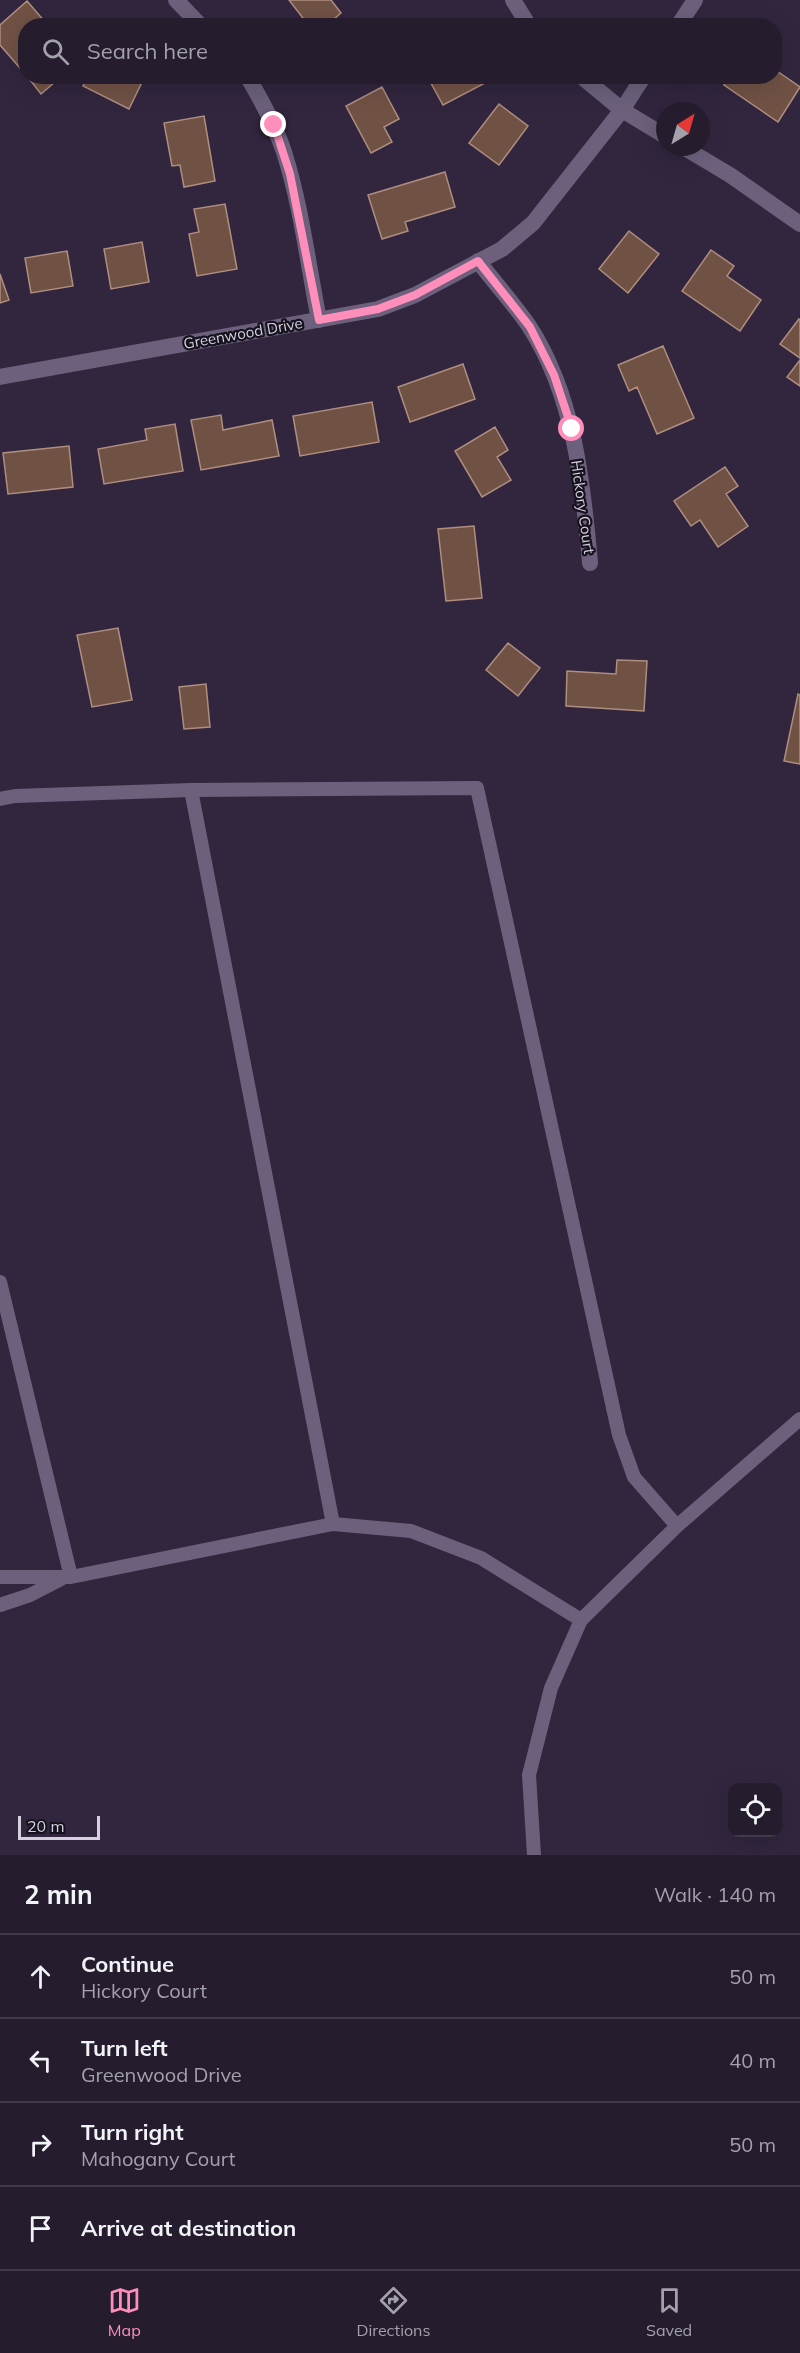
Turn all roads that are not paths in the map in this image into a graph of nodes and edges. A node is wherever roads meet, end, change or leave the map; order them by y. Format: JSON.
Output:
{"nodes":[{"id":1,"x":176,"y":0,"type":"edge"},
{"id":2,"x":513,"y":0,"type":"edge"},
{"id":3,"x":695,"y":0,"type":"edge"},
{"id":4,"x":193,"y":18,"type":"edge"},
{"id":5,"x":524,"y":18,"type":"edge"},
{"id":6,"x":683,"y":18,"type":"edge"},
{"id":7,"x":252,"y":84,"type":"edge"},
{"id":8,"x":591,"y":84,"type":"edge"},
{"id":9,"x":639,"y":84,"type":"edge"},
{"id":10,"x":622,"y":110,"type":"junction"},
{"id":11,"x":656,"y":131,"type":"edge"},
{"id":12,"x":698,"y":156,"type":"edge"},
{"id":13,"x":800,"y":224,"type":"edge"},
{"id":14,"x":478,"y":261,"type":"junction"},
{"id":15,"x":319,"y":320,"type":"junction"},
{"id":16,"x":0,"y":377,"type":"edge"},
{"id":17,"x":590,"y":563,"type":"dead end"},
{"id":18,"x":192,"y":790,"type":"junction"},
{"id":19,"x":0,"y":799,"type":"edge"},
{"id":20,"x":0,"y":1281,"type":"edge"},
{"id":21,"x":800,"y":1419,"type":"edge"},
{"id":22,"x":333,"y":1524,"type":"junction"},
{"id":23,"x":677,"y":1526,"type":"junction"},
{"id":24,"x":0,"y":1577,"type":"edge"},
{"id":25,"x":67,"y":1577,"type":"junction"},
{"id":26,"x":0,"y":1605,"type":"edge"},
{"id":27,"x":581,"y":1620,"type":"junction"},
{"id":28,"x":534,"y":1855,"type":"edge"}],
"edges":[{"from":1,"to":4,"type":"street"},
{"from":2,"to":5,"type":"street"},
{"from":3,"to":6,"type":"street"},
{"from":7,"to":15,"type":"street"},
{"from":8,"to":10,"type":"street"},
{"from":9,"to":10,"type":"street","name":"Greenwood Drive"},
{"from":10,"to":11,"type":"street"},
{"from":10,"to":14,"type":"street","name":"Greenwood Drive"},
{"from":12,"to":13,"type":"street"},
{"from":14,"to":15,"type":"street","name":"Greenwood Drive"},
{"from":14,"to":17,"type":"street","name":"Hickory Court"},
{"from":15,"to":16,"type":"street","name":"Greenwood Drive"},
{"from":18,"to":19,"type":"lane"},
{"from":18,"to":22,"type":"lane"},
{"from":18,"to":23,"type":"lane"},
{"from":20,"to":25,"type":"lane"},
{"from":21,"to":23,"type":"lane"},
{"from":22,"to":25,"type":"lane"},
{"from":22,"to":27,"type":"lane"},
{"from":23,"to":27,"type":"lane"},
{"from":24,"to":25,"type":"lane"},
{"from":25,"to":26,"type":"lane"},
{"from":27,"to":28,"type":"lane"}]}
